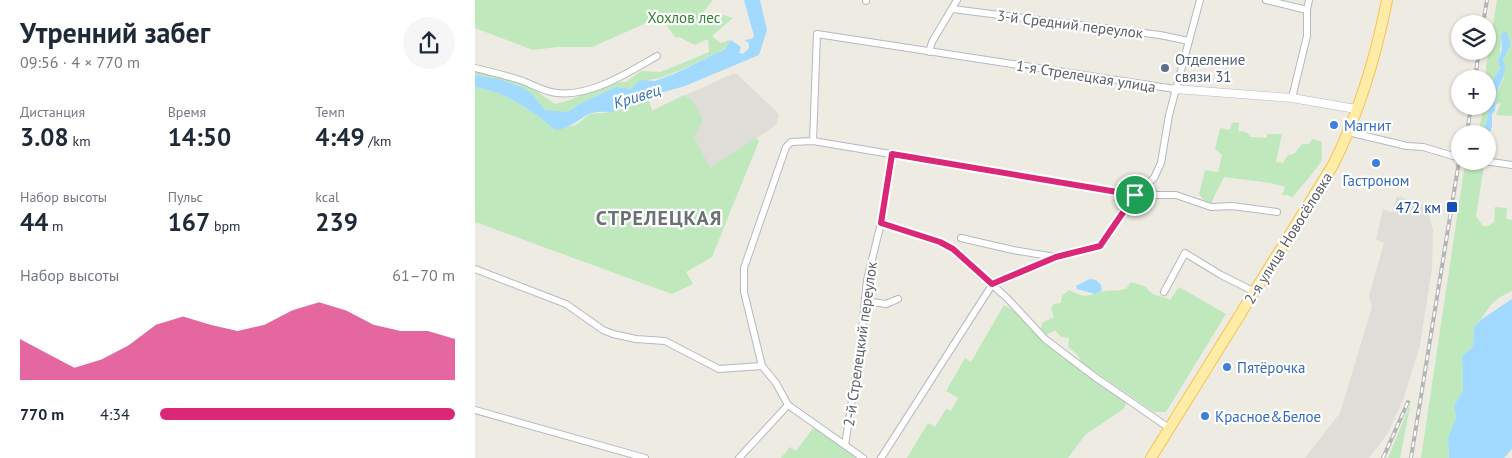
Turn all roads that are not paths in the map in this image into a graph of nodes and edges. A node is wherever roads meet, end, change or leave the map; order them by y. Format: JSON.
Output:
{"nodes":[{"id":1,"x":957,"y":0,"type":"edge"},
{"id":2,"x":1200,"y":0,"type":"edge"},
{"id":3,"x":1266,"y":0,"type":"edge"},
{"id":4,"x":1309,"y":0,"type":"edge"},
{"id":5,"x":1387,"y":0,"type":"edge"},
{"id":6,"x":952,"y":8,"type":"junction"},
{"id":7,"x":1307,"y":10,"type":"junction"},
{"id":8,"x":1189,"y":41,"type":"junction"},
{"id":9,"x":929,"y":52,"type":"junction"},
{"id":10,"x":657,"y":56,"type":"dead end"},
{"id":11,"x":475,"y":68,"type":"edge"},
{"id":12,"x":1175,"y":89,"type":"junction"},
{"id":13,"x":1292,"y":98,"type":"junction"},
{"id":14,"x":1357,"y":109,"type":"junction"},
{"id":15,"x":1348,"y":132,"type":"junction"},
{"id":16,"x":813,"y":141,"type":"junction"},
{"id":17,"x":892,"y":154,"type":"junction"},
{"id":18,"x":1451,"y":155,"type":"edge"},
{"id":19,"x":1496,"y":163,"type":"edge"},
{"id":20,"x":1512,"y":165,"type":"edge"},
{"id":21,"x":1135,"y":195,"type":"junction"},
{"id":22,"x":1277,"y":212,"type":"dead end"},
{"id":23,"x":881,"y":223,"type":"junction"},
{"id":24,"x":961,"y":238,"type":"dead end"},
{"id":25,"x":1056,"y":257,"type":"junction"},
{"id":26,"x":475,"y":269,"type":"edge"},
{"id":27,"x":992,"y":284,"type":"junction"},
{"id":28,"x":1164,"y":292,"type":"dead end"},
{"id":29,"x":1255,"y":292,"type":"junction"},
{"id":30,"x":898,"y":299,"type":"dead end"},
{"id":31,"x":865,"y":301,"type":"junction"},
{"id":32,"x":762,"y":366,"type":"junction"},
{"id":33,"x":788,"y":405,"type":"junction"},
{"id":34,"x":475,"y":410,"type":"edge"},
{"id":35,"x":1169,"y":428,"type":"junction"},
{"id":36,"x":845,"y":445,"type":"junction"},
{"id":37,"x":645,"y":458,"type":"edge"},
{"id":38,"x":739,"y":458,"type":"edge"},
{"id":39,"x":863,"y":458,"type":"edge"},
{"id":40,"x":881,"y":458,"type":"edge"},
{"id":41,"x":1151,"y":458,"type":"edge"}],
"edges":[{"from":1,"to":6,"type":"street"},
{"from":2,"to":8,"type":"street"},
{"from":3,"to":7,"type":"street"},
{"from":4,"to":7,"type":"street"},
{"from":5,"to":14,"type":"main road","name":"2-я улица Новосёловка"},
{"from":6,"to":8,"type":"street","name":"3-й Средний переулок"},
{"from":6,"to":9,"type":"street"},
{"from":7,"to":13,"type":"street"},
{"from":8,"to":12,"type":"street"},
{"from":9,"to":12,"type":"street","name":"1-я Стрелецкая улица"},
{"from":9,"to":16,"type":"street","name":"1-я Стрелецкая улица"},
{"from":10,"to":11,"type":"street"},
{"from":12,"to":13,"type":"street","name":"1-я Стрелецкая улица"},
{"from":12,"to":21,"type":"street"},
{"from":13,"to":14,"type":"street","name":"1-я Стрелецкая улица"},
{"from":14,"to":15,"type":"main road","name":"2-я улица Новосёловка"},
{"from":15,"to":18,"type":"street"},
{"from":15,"to":29,"type":"main road","name":"2-я улица Новосёловка"},
{"from":16,"to":17,"type":"street"},
{"from":16,"to":32,"type":"street"},
{"from":17,"to":21,"type":"street"},
{"from":17,"to":23,"type":"street","name":"2-й Стрелецкий переулок"},
{"from":19,"to":20,"type":"street"},
{"from":21,"to":22,"type":"street"},
{"from":21,"to":25,"type":"street"},
{"from":23,"to":27,"type":"street"},
{"from":23,"to":31,"type":"street","name":"2-й Стрелецкий переулок"},
{"from":24,"to":25,"type":"street"},
{"from":25,"to":27,"type":"street"},
{"from":26,"to":32,"type":"street"},
{"from":27,"to":35,"type":"street"},
{"from":27,"to":40,"type":"street"},
{"from":28,"to":29,"type":"street"},
{"from":29,"to":35,"type":"main road","name":"2-я улица Новосёловка"},
{"from":30,"to":31,"type":"street"},
{"from":31,"to":36,"type":"street","name":"2-й Стрелецкий переулок"},
{"from":32,"to":33,"type":"street"},
{"from":33,"to":36,"type":"street"},
{"from":33,"to":38,"type":"street"},
{"from":34,"to":37,"type":"street"},
{"from":35,"to":41,"type":"main road","name":"2-я улица Новосёловка"},
{"from":36,"to":39,"type":"street"}]}
